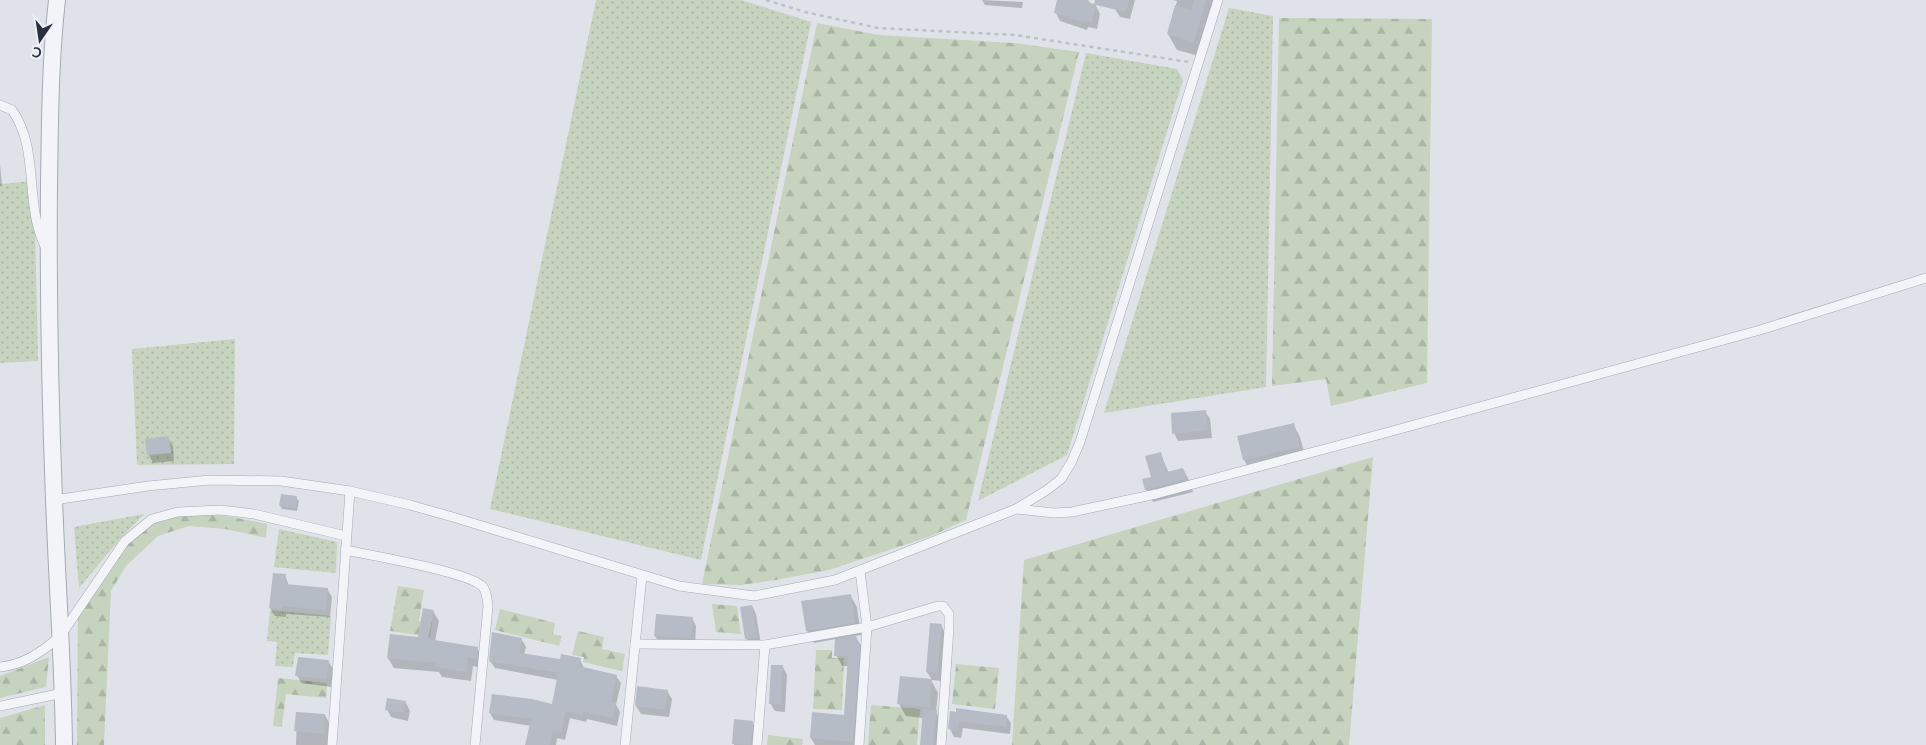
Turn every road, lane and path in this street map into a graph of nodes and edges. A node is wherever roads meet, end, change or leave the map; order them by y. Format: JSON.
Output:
{"nodes":[{"id":1,"x":57,"y":0,"type":"edge"},
{"id":2,"x":766,"y":0,"type":"edge"},
{"id":3,"x":1218,"y":0,"type":"edge"},
{"id":4,"x":1198,"y":63,"type":"junction"},
{"id":5,"x":0,"y":106,"type":"edge"},
{"id":6,"x":49,"y":253,"type":"junction"},
{"id":7,"x":1926,"y":278,"type":"edge"},
{"id":8,"x":350,"y":491,"type":"junction"},
{"id":9,"x":54,"y":500,"type":"junction"},
{"id":10,"x":1016,"y":509,"type":"junction"},
{"id":11,"x":346,"y":536,"type":"junction"},
{"id":12,"x":345,"y":550,"type":"junction"},
{"id":13,"x":860,"y":571,"type":"junction"},
{"id":14,"x":642,"y":576,"type":"junction"},
{"id":15,"x":866,"y":627,"type":"junction"},
{"id":16,"x":60,"y":635,"type":"junction"},
{"id":17,"x":635,"y":644,"type":"junction"},
{"id":18,"x":765,"y":645,"type":"junction"},
{"id":19,"x":0,"y":667,"type":"edge"},
{"id":20,"x":64,"y":693,"type":"junction"},
{"id":21,"x":0,"y":706,"type":"edge"},
{"id":22,"x":64,"y":745,"type":"edge"},
{"id":23,"x":332,"y":745,"type":"edge"},
{"id":24,"x":475,"y":745,"type":"edge"},
{"id":25,"x":625,"y":745,"type":"edge"},
{"id":26,"x":758,"y":745,"type":"edge"},
{"id":27,"x":859,"y":745,"type":"edge"},
{"id":28,"x":940,"y":745,"type":"edge"}],
"edges":[{"from":1,"to":6,"type":"street"},
{"from":2,"to":4,"type":"path"},
{"from":3,"to":4,"type":"lane"},
{"from":4,"to":10,"type":"lane"},
{"from":5,"to":6,"type":"lane"},
{"from":6,"to":9,"type":"street"},
{"from":7,"to":10,"type":"lane"},
{"from":8,"to":9,"type":"lane"},
{"from":8,"to":11,"type":"lane"},
{"from":8,"to":14,"type":"lane"},
{"from":9,"to":16,"type":"street"},
{"from":10,"to":13,"type":"lane"},
{"from":11,"to":12,"type":"lane"},
{"from":11,"to":16,"type":"lane"},
{"from":12,"to":23,"type":"lane"},
{"from":12,"to":24,"type":"lane"},
{"from":13,"to":14,"type":"lane"},
{"from":13,"to":15,"type":"lane"},
{"from":14,"to":17,"type":"lane"},
{"from":15,"to":18,"type":"lane"},
{"from":15,"to":27,"type":"lane"},
{"from":15,"to":28,"type":"lane"},
{"from":16,"to":19,"type":"lane"},
{"from":16,"to":20,"type":"street"},
{"from":17,"to":18,"type":"lane"},
{"from":17,"to":25,"type":"lane"},
{"from":18,"to":26,"type":"lane"},
{"from":20,"to":21,"type":"lane"},
{"from":20,"to":22,"type":"street"}]}
